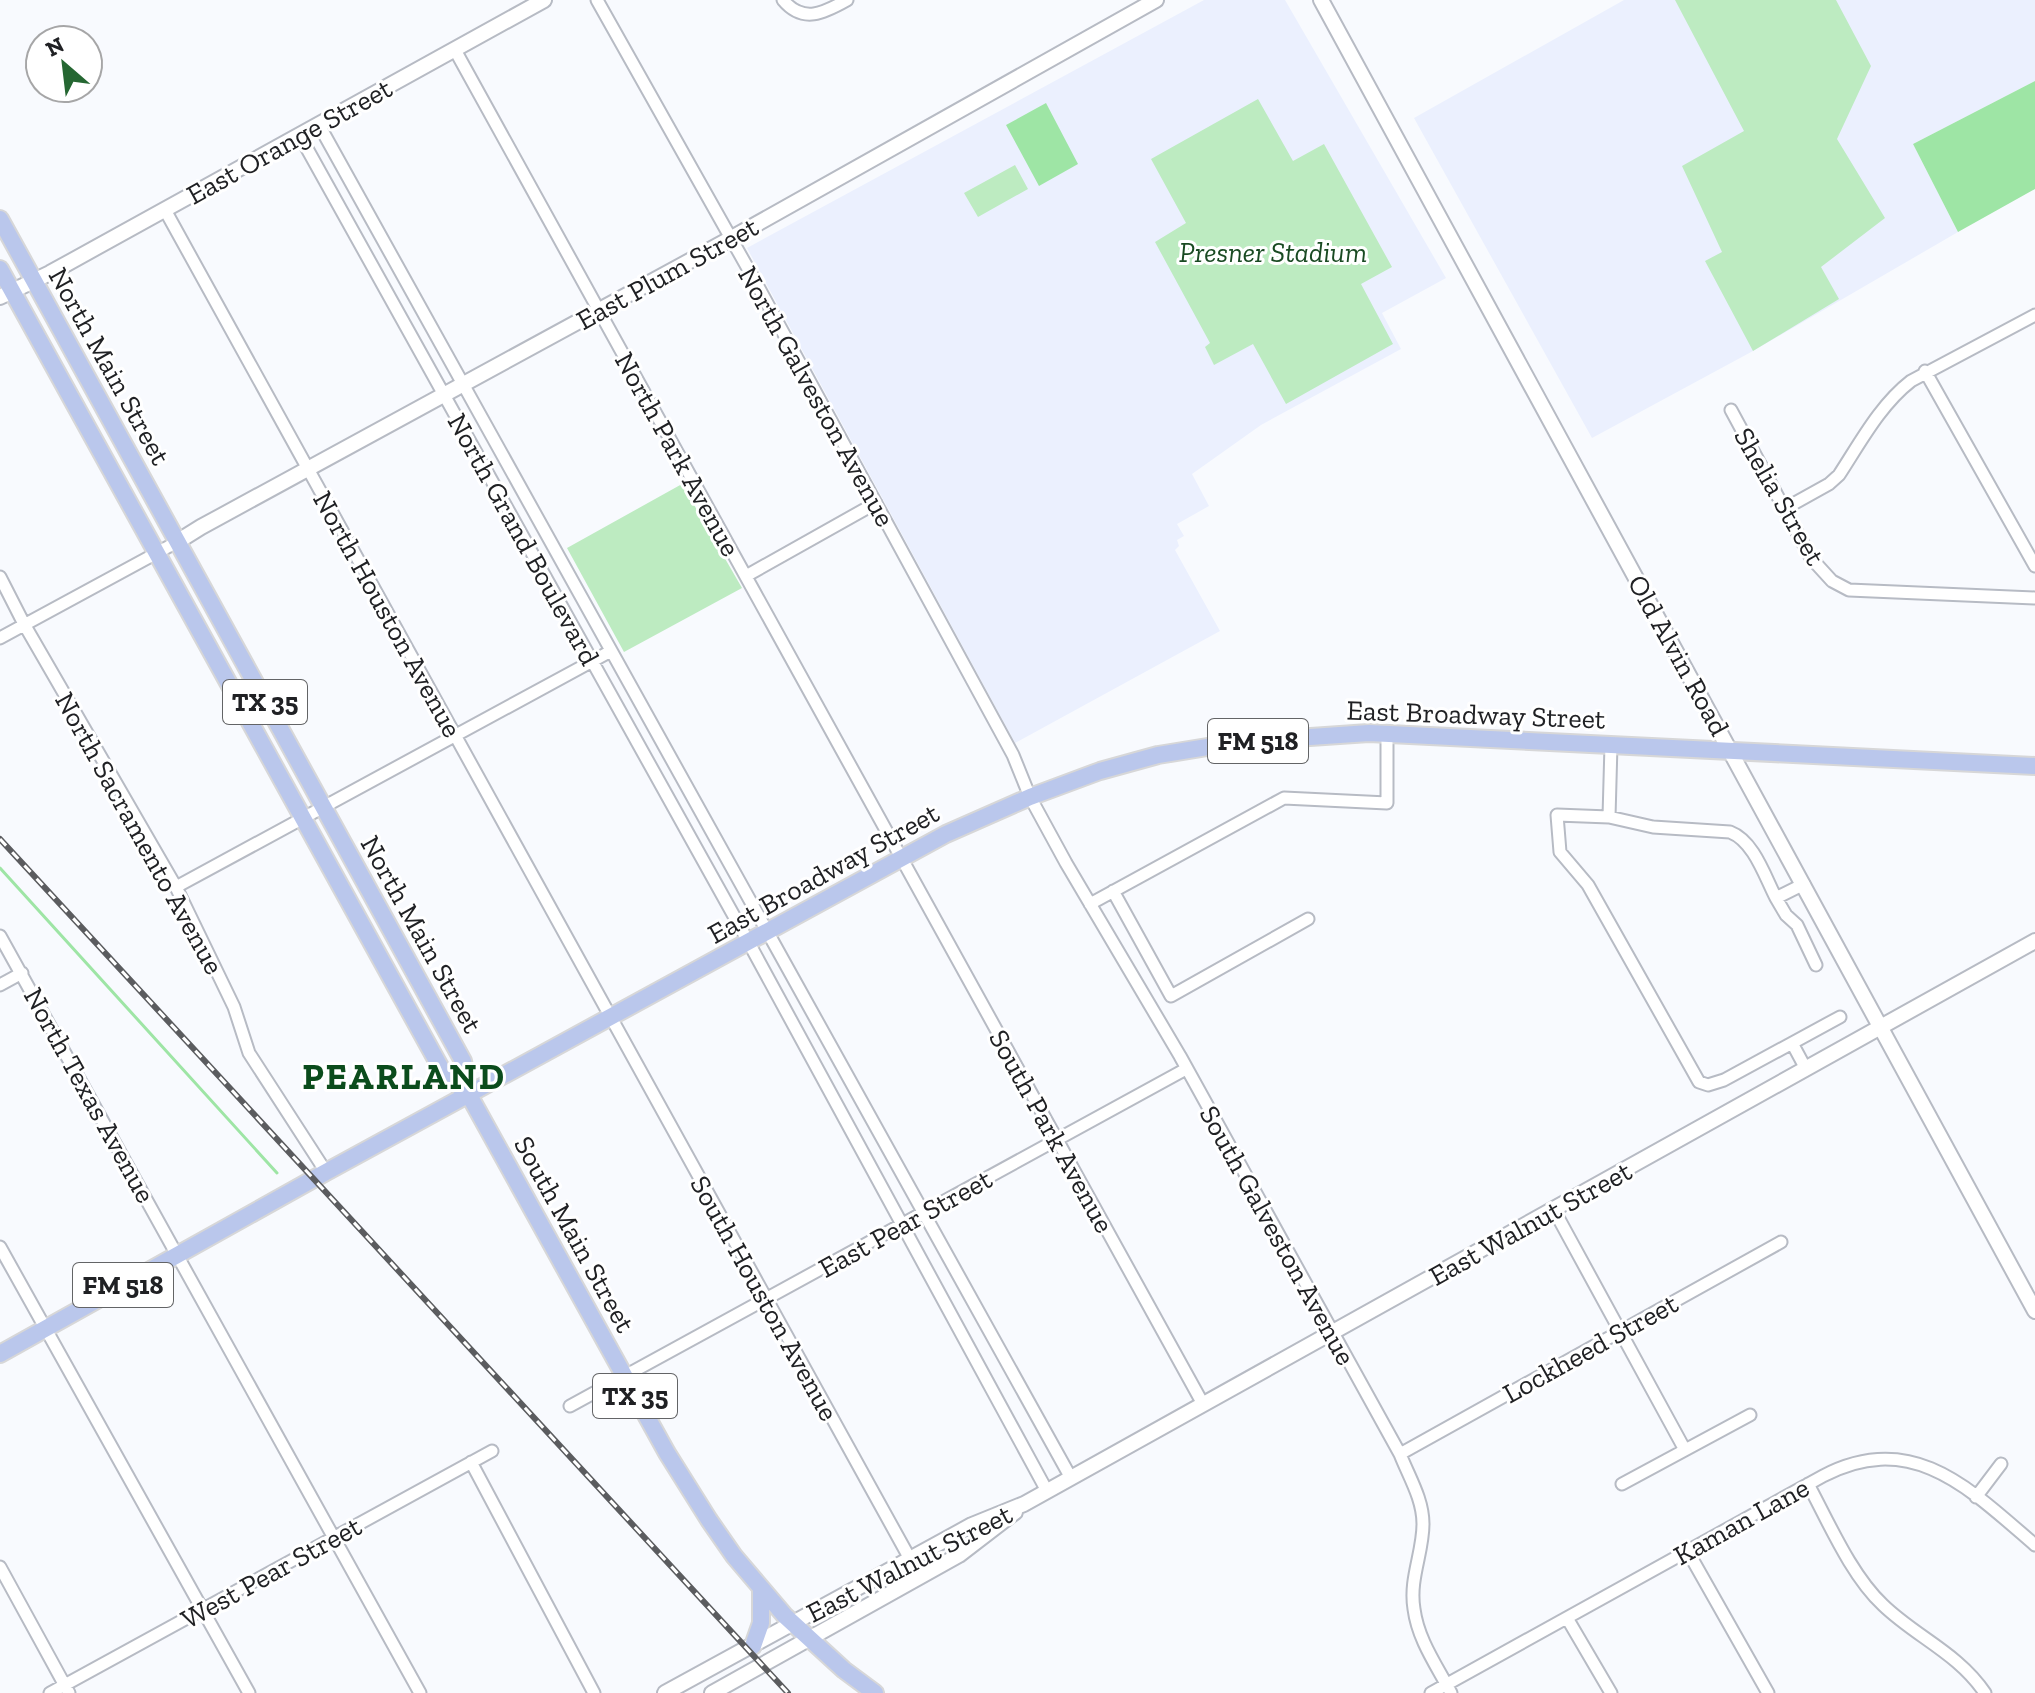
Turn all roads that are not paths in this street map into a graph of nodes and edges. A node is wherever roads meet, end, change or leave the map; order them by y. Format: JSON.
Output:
{"nodes":[{"id":1,"x":544,"y":0,"type":"edge"},
{"id":2,"x":597,"y":0,"type":"edge"},
{"id":3,"x":783,"y":0,"type":"edge"},
{"id":4,"x":847,"y":0,"type":"edge"},
{"id":5,"x":1156,"y":0,"type":"edge"},
{"id":6,"x":1321,"y":0,"type":"edge"},
{"id":7,"x":455,"y":50,"type":"junction"},
{"id":8,"x":319,"y":125,"type":"junction"},
{"id":9,"x":300,"y":136,"type":"junction"},
{"id":10,"x":165,"y":210,"type":"junction"},
{"id":11,"x":0,"y":219,"type":"edge"},
{"id":12,"x":730,"y":239,"type":"junction"},
{"id":13,"x":0,"y":269,"type":"edge"},
{"id":14,"x":33,"y":280,"type":"junction"},
{"id":15,"x":6,"y":294,"type":"edge"},
{"id":16,"x":598,"y":311,"type":"junction"},
{"id":17,"x":2035,"y":315,"type":"edge"},
{"id":18,"x":1925,"y":371,"type":"junction"},
{"id":19,"x":463,"y":384,"type":"junction"},
{"id":20,"x":443,"y":394,"type":"junction"},
{"id":21,"x":1731,"y":410,"type":"dead end"},
{"id":22,"x":307,"y":469,"type":"junction"},
{"id":23,"x":876,"y":503,"type":"junction"},
{"id":24,"x":1784,"y":509,"type":"junction"},
{"id":25,"x":177,"y":542,"type":"junction"},
{"id":26,"x":157,"y":553,"type":"junction"},
{"id":27,"x":2035,"y":566,"type":"edge"},
{"id":28,"x":746,"y":576,"type":"junction"},
{"id":29,"x":0,"y":577,"type":"edge"},
{"id":30,"x":2035,"y":598,"type":"edge"},
{"id":31,"x":24,"y":624,"type":"junction"},
{"id":32,"x":0,"y":638,"type":"edge"},
{"id":33,"x":611,"y":651,"type":"junction"},
{"id":34,"x":592,"y":661,"type":"junction"},
{"id":35,"x":1387,"y":734,"type":"junction"},
{"id":36,"x":455,"y":736,"type":"junction"},
{"id":37,"x":1611,"y":745,"type":"junction"},
{"id":38,"x":1731,"y":750,"type":"junction"},
{"id":39,"x":2035,"y":766,"type":"edge"},
{"id":40,"x":1030,"y":797,"type":"junction"},
{"id":41,"x":323,"y":808,"type":"junction"},
{"id":42,"x":1609,"y":817,"type":"junction"},
{"id":43,"x":303,"y":819,"type":"junction"},
{"id":44,"x":901,"y":858,"type":"junction"},
{"id":45,"x":1804,"y":884,"type":"junction"},
{"id":46,"x":176,"y":887,"type":"junction"},
{"id":47,"x":1113,"y":891,"type":"junction"},
{"id":48,"x":1776,"y":898,"type":"junction"},
{"id":49,"x":1090,"y":904,"type":"junction"},
{"id":50,"x":1308,"y":919,"type":"dead end"},
{"id":51,"x":768,"y":932,"type":"junction"},
{"id":52,"x":0,"y":936,"type":"edge"},
{"id":53,"x":2035,"y":941,"type":"edge"},
{"id":54,"x":749,"y":943,"type":"junction"},
{"id":55,"x":1816,"y":965,"type":"dead end"},
{"id":56,"x":22,"y":973,"type":"junction"},
{"id":57,"x":0,"y":985,"type":"edge"},
{"id":58,"x":1840,"y":1017,"type":"dead end"},
{"id":59,"x":610,"y":1019,"type":"junction"},
{"id":60,"x":1880,"y":1028,"type":"junction"},
{"id":61,"x":1792,"y":1043,"type":"junction"},
{"id":62,"x":1186,"y":1069,"type":"junction"},
{"id":63,"x":1806,"y":1069,"type":"junction"},
{"id":64,"x":469,"y":1095,"type":"junction"},
{"id":65,"x":1057,"y":1140,"type":"junction"},
{"id":66,"x":326,"y":1172,"type":"junction"},
{"id":67,"x":1554,"y":1210,"type":"junction"},
{"id":68,"x":924,"y":1213,"type":"junction"},
{"id":69,"x":902,"y":1225,"type":"junction"},
{"id":70,"x":1781,"y":1242,"type":"dead end"},
{"id":71,"x":0,"y":1247,"type":"edge"},
{"id":72,"x":178,"y":1255,"type":"junction"},
{"id":73,"x":766,"y":1300,"type":"junction"},
{"id":74,"x":2035,"y":1311,"type":"edge"},
{"id":75,"x":45,"y":1329,"type":"junction"},
{"id":76,"x":1621,"y":1331,"type":"junction"},
{"id":77,"x":1332,"y":1335,"type":"junction"},
{"id":78,"x":0,"y":1354,"type":"edge"},
{"id":79,"x":624,"y":1377,"type":"junction"},
{"id":80,"x":1203,"y":1404,"type":"junction"},
{"id":81,"x":570,"y":1406,"type":"dead end"},
{"id":82,"x":1750,"y":1415,"type":"dead end"},
{"id":83,"x":1685,"y":1450,"type":"junction"},
{"id":84,"x":492,"y":1451,"type":"dead end"},
{"id":85,"x":1400,"y":1454,"type":"junction"},
{"id":86,"x":471,"y":1462,"type":"junction"},
{"id":87,"x":2001,"y":1464,"type":"dead end"},
{"id":88,"x":1071,"y":1478,"type":"junction"},
{"id":89,"x":1622,"y":1484,"type":"dead end"},
{"id":90,"x":1808,"y":1484,"type":"junction"},
{"id":91,"x":1047,"y":1491,"type":"junction"},
{"id":92,"x":1976,"y":1497,"type":"junction"},
{"id":93,"x":1024,"y":1504,"type":"junction"},
{"id":94,"x":334,"y":1538,"type":"junction"},
{"id":95,"x":2035,"y":1545,"type":"edge"},
{"id":96,"x":1687,"y":1550,"type":"junction"},
{"id":97,"x":910,"y":1559,"type":"junction"},
{"id":98,"x":0,"y":1567,"type":"edge"},
{"id":99,"x":920,"y":1577,"type":"junction"},
{"id":100,"x":761,"y":1588,"type":"junction"},
{"id":101,"x":202,"y":1610,"type":"junction"},
{"id":102,"x":1567,"y":1618,"type":"junction"},
{"id":103,"x":794,"y":1623,"type":"junction"},
{"id":104,"x":811,"y":1639,"type":"junction"},
{"id":105,"x":753,"y":1646,"type":"junction"},
{"id":106,"x":67,"y":1689,"type":"edge"},
{"id":107,"x":1449,"y":1689,"type":"edge"},
{"id":108,"x":50,"y":1693,"type":"edge"},
{"id":109,"x":249,"y":1693,"type":"edge"},
{"id":110,"x":420,"y":1693,"type":"edge"},
{"id":111,"x":594,"y":1693,"type":"edge"},
{"id":112,"x":665,"y":1693,"type":"edge"},
{"id":113,"x":712,"y":1693,"type":"edge"},
{"id":114,"x":875,"y":1693,"type":"edge"},
{"id":115,"x":1431,"y":1693,"type":"edge"},
{"id":116,"x":1611,"y":1693,"type":"edge"},
{"id":117,"x":1768,"y":1693,"type":"edge"},
{"id":118,"x":1985,"y":1693,"type":"edge"}],
"edges":[{"from":1,"to":7,"type":"street","name":"East Orange Street"},
{"from":2,"to":12,"type":"street","name":"North Galveston Avenue"},
{"from":3,"to":4,"type":"street"},
{"from":5,"to":12,"type":"street","name":"East Plum Street"},
{"from":6,"to":38,"type":"street","name":"Old Alvin Road"},
{"from":7,"to":8,"type":"street","name":"East Orange Street"},
{"from":7,"to":16,"type":"street","name":"North Park Avenue"},
{"from":8,"to":9,"type":"street","name":"East Orange Street"},
{"from":8,"to":19,"type":"street","name":"North Grand Boulevard"},
{"from":9,"to":10,"type":"street","name":"East Orange Street"},
{"from":9,"to":20,"type":"street","name":"North Grand Boulevard"},
{"from":10,"to":14,"type":"street","name":"East Orange Street"},
{"from":10,"to":22,"type":"street","name":"North Houston Avenue"},
{"from":11,"to":14,"type":"main road","name":"North Main Street","number":"TX 35"},
{"from":12,"to":16,"type":"street","name":"East Plum Street"},
{"from":12,"to":23,"type":"street","name":"North Galveston Avenue"},
{"from":13,"to":15,"type":"main road","name":"North Main Street","number":"TX 35"},
{"from":14,"to":15,"type":"street","name":"East Orange Street"},
{"from":14,"to":25,"type":"main road","name":"North Main Street","number":"TX 35"},
{"from":15,"to":26,"type":"main road","name":"North Main Street","number":"TX 35"},
{"from":16,"to":19,"type":"street","name":"East Plum Street"},
{"from":16,"to":28,"type":"street","name":"North Park Avenue"},
{"from":17,"to":18,"type":"street"},
{"from":18,"to":24,"type":"street"},
{"from":18,"to":27,"type":"street"},
{"from":19,"to":20,"type":"street","name":"East Plum Street"},
{"from":19,"to":33,"type":"street","name":"North Grand Boulevard"},
{"from":20,"to":22,"type":"street","name":"East Plum Street"},
{"from":20,"to":34,"type":"street","name":"North Grand Boulevard"},
{"from":21,"to":24,"type":"street","name":"Shelia Street"},
{"from":22,"to":25,"type":"street","name":"East Plum Street"},
{"from":22,"to":36,"type":"street","name":"North Houston Avenue"},
{"from":23,"to":28,"type":"street"},
{"from":23,"to":40,"type":"street","name":"North Galveston Avenue"},
{"from":24,"to":30,"type":"street","name":"Shelia Street"},
{"from":25,"to":26,"type":"street"},
{"from":25,"to":41,"type":"main road","name":"North Main Street","number":"TX 35"},
{"from":26,"to":31,"type":"street"},
{"from":26,"to":43,"type":"main road","name":"North Main Street","number":"TX 35"},
{"from":28,"to":44,"type":"street","name":"North Park Avenue"},
{"from":29,"to":31,"type":"street","name":"North Sacramento Avenue"},
{"from":31,"to":32,"type":"street"},
{"from":31,"to":46,"type":"street","name":"North Sacramento Avenue"},
{"from":33,"to":34,"type":"street"},
{"from":33,"to":51,"type":"street","name":"North Grand Boulevard"},
{"from":34,"to":36,"type":"street"},
{"from":34,"to":54,"type":"street","name":"North Grand Boulevard"},
{"from":35,"to":37,"type":"main road","name":"East Broadway Street","number":"FM 518"},
{"from":35,"to":40,"type":"main road","name":"East Broadway Street","number":"FM 518"},
{"from":35,"to":47,"type":"street"},
{"from":36,"to":41,"type":"street"},
{"from":36,"to":59,"type":"street","name":"North Houston Avenue"},
{"from":37,"to":38,"type":"main road","name":"East Broadway Street","number":"FM 518"},
{"from":37,"to":42,"type":"street"},
{"from":38,"to":39,"type":"main road","name":"East Broadway Street","number":"FM 518"},
{"from":38,"to":45,"type":"street","name":"Old Alvin Road"},
{"from":40,"to":44,"type":"main road","name":"East Broadway Street","number":"FM 518"},
{"from":40,"to":49,"type":"street","name":"South Galveston Avenue"},
{"from":41,"to":43,"type":"street"},
{"from":41,"to":64,"type":"main road","name":"North Main Street","number":"TX 35"},
{"from":42,"to":48,"type":"street"},
{"from":42,"to":61,"type":"street"},
{"from":43,"to":46,"type":"street"},
{"from":43,"to":64,"type":"main road","name":"North Main Street","number":"TX 35"},
{"from":44,"to":51,"type":"main road","name":"East Broadway Street","number":"FM 518"},
{"from":44,"to":65,"type":"street","name":"South Park Avenue"},
{"from":45,"to":48,"type":"street"},
{"from":45,"to":60,"type":"street","name":"Old Alvin Road"},
{"from":46,"to":66,"type":"street","name":"North Sacramento Avenue"},
{"from":47,"to":49,"type":"street"},
{"from":47,"to":50,"type":"street"},
{"from":48,"to":55,"type":"street"},
{"from":49,"to":62,"type":"street","name":"South Galveston Avenue"},
{"from":51,"to":54,"type":"main road","name":"East Broadway Street","number":"FM 518"},
{"from":51,"to":68,"type":"street","name":"North Grand Boulevard"},
{"from":52,"to":56,"type":"street","name":"North Texas Avenue"},
{"from":53,"to":60,"type":"street","name":"East Walnut Street"},
{"from":54,"to":59,"type":"main road","name":"East Broadway Street","number":"FM 518"},
{"from":54,"to":69,"type":"street","name":"North Grand Boulevard"},
{"from":56,"to":57,"type":"street"},
{"from":56,"to":72,"type":"street","name":"North Texas Avenue"},
{"from":58,"to":61,"type":"street"},
{"from":59,"to":64,"type":"main road","name":"East Broadway Street","number":"FM 518"},
{"from":59,"to":73,"type":"street","name":"South Houston Avenue"},
{"from":60,"to":63,"type":"street","name":"East Walnut Street"},
{"from":60,"to":74,"type":"street","name":"Old Alvin Road"},
{"from":61,"to":63,"type":"street"},
{"from":62,"to":65,"type":"street","name":"East Pear Street"},
{"from":62,"to":77,"type":"street","name":"South Galveston Avenue"},
{"from":63,"to":67,"type":"street","name":"East Walnut Street"},
{"from":64,"to":66,"type":"main road","number":"FM 518"},
{"from":64,"to":79,"type":"main road","name":"South Main Street","number":"TX 35"},
{"from":65,"to":68,"type":"street","name":"East Pear Street"},
{"from":65,"to":80,"type":"street","name":"South Park Avenue"},
{"from":66,"to":72,"type":"main road","number":"FM 518"},
{"from":67,"to":76,"type":"street"},
{"from":67,"to":77,"type":"street","name":"East Walnut Street"},
{"from":68,"to":69,"type":"street","name":"East Pear Street"},
{"from":68,"to":88,"type":"street","name":"North Grand Boulevard"},
{"from":69,"to":73,"type":"street","name":"East Pear Street"},
{"from":69,"to":91,"type":"street","name":"North Grand Boulevard"},
{"from":70,"to":76,"type":"street","name":"Lockheed Street"},
{"from":71,"to":75,"type":"street"},
{"from":72,"to":75,"type":"main road","number":"FM 518"},
{"from":72,"to":94,"type":"street","name":"North Texas Avenue"},
{"from":73,"to":79,"type":"street","name":"East Pear Street"},
{"from":73,"to":97,"type":"street","name":"South Houston Avenue"},
{"from":75,"to":78,"type":"main road","number":"FM 518"},
{"from":75,"to":101,"type":"street"},
{"from":76,"to":83,"type":"street"},
{"from":76,"to":85,"type":"street","name":"Lockheed Street"},
{"from":77,"to":80,"type":"street","name":"East Walnut Street"},
{"from":77,"to":85,"type":"street","name":"South Galveston Avenue"},
{"from":79,"to":81,"type":"street"},
{"from":79,"to":100,"type":"main road","name":"South Main Street","number":"TX 35"},
{"from":80,"to":88,"type":"street","name":"East Walnut Street"},
{"from":82,"to":83,"type":"street"},
{"from":83,"to":89,"type":"street"},
{"from":84,"to":86,"type":"street","name":"West Pear Street"},
{"from":85,"to":107,"type":"street","name":"South Galveston Avenue"},
{"from":86,"to":94,"type":"street","name":"West Pear Street"},
{"from":86,"to":111,"type":"street"},
{"from":87,"to":92,"type":"street"},
{"from":88,"to":91,"type":"street","name":"East Walnut Street"},
{"from":90,"to":92,"type":"street","name":"Kaman Lane"},
{"from":90,"to":96,"type":"street","name":"Kaman Lane"},
{"from":90,"to":118,"type":"street"},
{"from":91,"to":93,"type":"street","name":"East Walnut Street"},
{"from":92,"to":95,"type":"street","name":"Kaman Lane"},
{"from":93,"to":97,"type":"street","name":"East Walnut Street"},
{"from":93,"to":99,"type":"street","name":"East Walnut Street"},
{"from":94,"to":101,"type":"street","name":"West Pear Street"},
{"from":94,"to":110,"type":"street","name":"North Texas Avenue"},
{"from":96,"to":102,"type":"street","name":"Kaman Lane"},
{"from":96,"to":117,"type":"street"},
{"from":97,"to":99,"type":"street","name":"South Houston Avenue"},
{"from":97,"to":103,"type":"street","name":"East Walnut Street"},
{"from":98,"to":106,"type":"street"},
{"from":99,"to":104,"type":"street","name":"East Walnut Street"},
{"from":100,"to":103,"type":"main road","name":"South Main Street","number":"TX 35"},
{"from":100,"to":105,"type":"main road"},
{"from":101,"to":106,"type":"street","name":"West Pear Street"},
{"from":101,"to":109,"type":"street"},
{"from":102,"to":107,"type":"street","name":"Kaman Lane"},
{"from":102,"to":116,"type":"street"},
{"from":103,"to":104,"type":"main road","name":"South Main Street","number":"TX 35"},
{"from":103,"to":105,"type":"street","name":"East Walnut Street"},
{"from":104,"to":113,"type":"street","name":"East Walnut Street"},
{"from":104,"to":114,"type":"main road","name":"South Main Street","number":"TX 35"},
{"from":105,"to":112,"type":"street","name":"East Walnut Street"},
{"from":106,"to":108,"type":"street","name":"West Pear Street"},
{"from":107,"to":115,"type":"street","name":"Kaman Lane"}]}
